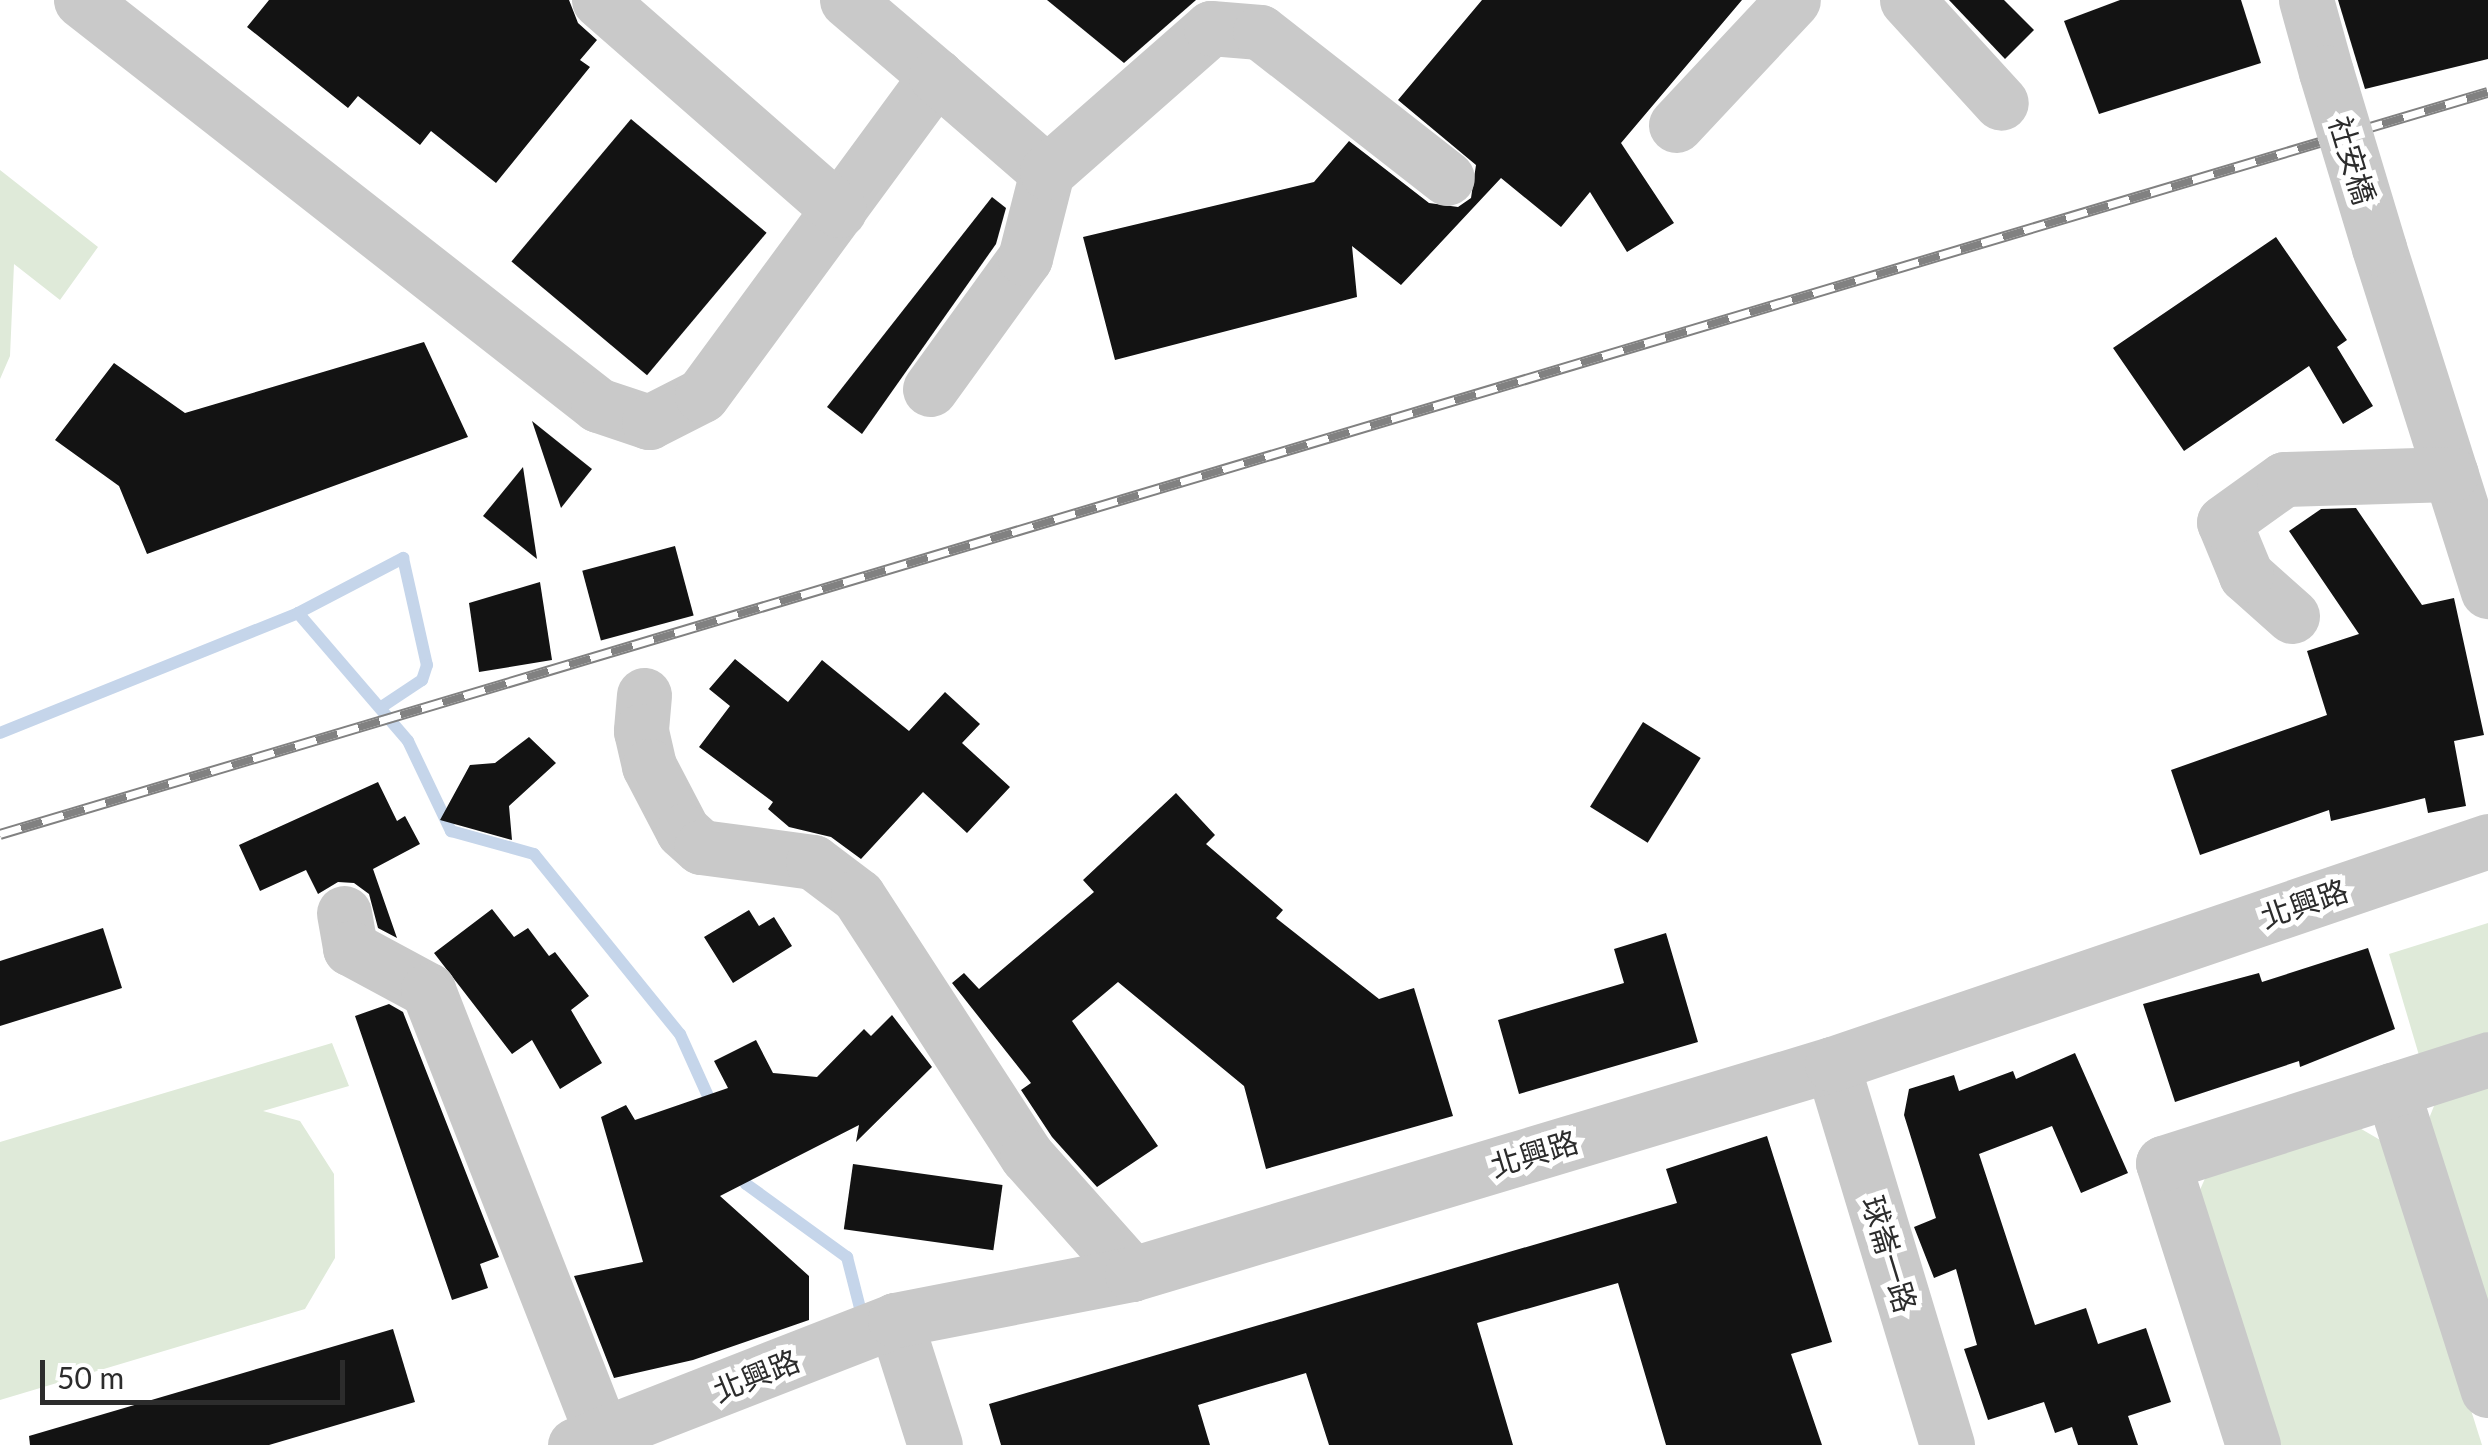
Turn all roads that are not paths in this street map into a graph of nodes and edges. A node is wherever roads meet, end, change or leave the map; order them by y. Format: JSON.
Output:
{"nodes":[{"id":1,"x":598,"y":0,"type":"edge"},
{"id":2,"x":847,"y":0,"type":"edge"},
{"id":3,"x":1793,"y":0,"type":"edge"},
{"id":4,"x":1907,"y":0,"type":"edge"},
{"id":5,"x":2306,"y":0,"type":"edge"},
{"id":6,"x":112,"y":10,"type":"edge"},
{"id":7,"x":936,"y":76,"type":"junction"},
{"id":8,"x":2001,"y":103,"type":"dead end"},
{"id":9,"x":1676,"y":125,"type":"dead end"},
{"id":10,"x":1047,"y":172,"type":"junction"},
{"id":11,"x":1447,"y":178,"type":"dead end"},
{"id":12,"x":839,"y":210,"type":"junction"},
{"id":13,"x":930,"y":389,"type":"dead end"},
{"id":14,"x":2451,"y":474,"type":"junction"},
{"id":15,"x":2487,"y":582,"type":"edge"},
{"id":16,"x":2292,"y":616,"type":"dead end"},
{"id":17,"x":644,"y":695,"type":"dead end"},
{"id":18,"x":2488,"y":840,"type":"edge"},
{"id":19,"x":344,"y":913,"type":"dead end"},
{"id":20,"x":2488,"y":1059,"type":"edge"},
{"id":21,"x":1832,"y":1064,"type":"junction"},
{"id":22,"x":2392,"y":1090,"type":"junction"},
{"id":23,"x":1132,"y":1274,"type":"junction"},
{"id":24,"x":895,"y":1320,"type":"junction"},
{"id":25,"x":2488,"y":1390,"type":"edge"},
{"id":26,"x":589,"y":1440,"type":"edge"},
{"id":27,"x":2245,"y":1443,"type":"edge"},
{"id":28,"x":935,"y":1445,"type":"edge"},
{"id":29,"x":1947,"y":1445,"type":"edge"}],
"edges":[{"from":1,"to":12,"type":"street"},
{"from":2,"to":7,"type":"street"},
{"from":3,"to":9,"type":"street"},
{"from":4,"to":8,"type":"street"},
{"from":5,"to":14,"type":"street","name":"社安橋","bridge":true},
{"from":6,"to":12,"type":"street"},
{"from":7,"to":10,"type":"street"},
{"from":7,"to":12,"type":"street"},
{"from":10,"to":11,"type":"street"},
{"from":10,"to":13,"type":"street"},
{"from":14,"to":15,"type":"street","name":"社安橋"},
{"from":14,"to":16,"type":"street"},
{"from":17,"to":23,"type":"street"},
{"from":18,"to":21,"type":"street","name":"北興路"},
{"from":19,"to":26,"type":"street"},
{"from":20,"to":22,"type":"street"},
{"from":21,"to":23,"type":"street","name":"北興路"},
{"from":21,"to":29,"type":"street","name":"球崙一路"},
{"from":22,"to":25,"type":"street"},
{"from":22,"to":27,"type":"street"},
{"from":23,"to":24,"type":"street","name":"北興路"},
{"from":24,"to":26,"type":"street","name":"北興路"},
{"from":24,"to":28,"type":"street"}]}
